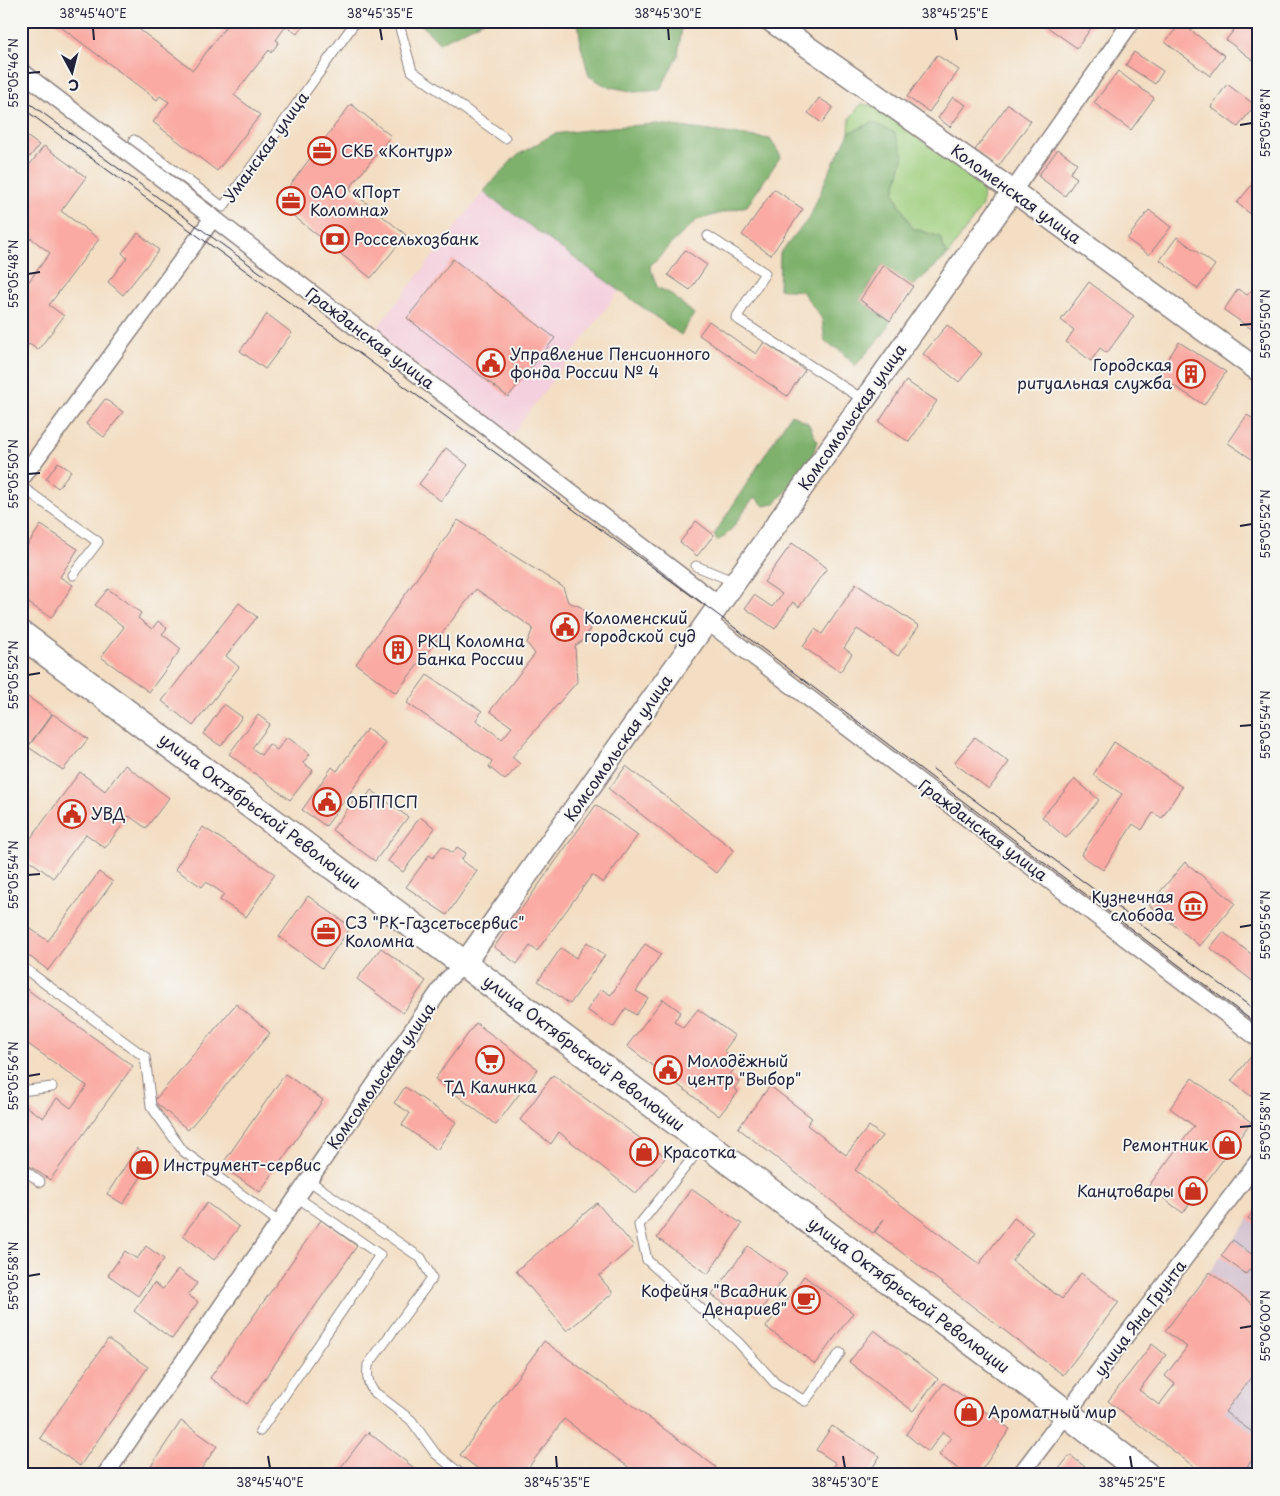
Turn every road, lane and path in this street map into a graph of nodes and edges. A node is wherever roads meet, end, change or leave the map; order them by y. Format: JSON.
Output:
{"nodes":[{"id":1,"x":356,"y":21,"type":"edge"},
{"id":2,"x":398,"y":21,"type":"edge"},
{"id":3,"x":1132,"y":21,"type":"edge"},
{"id":4,"x":782,"y":25,"type":"edge"},
{"id":5,"x":21,"y":71,"type":"edge"},
{"id":6,"x":505,"y":138,"type":"dead end"},
{"id":7,"x":134,"y":140,"type":"dead end"},
{"id":8,"x":1014,"y":191,"type":"junction"},
{"id":9,"x":213,"y":218,"type":"junction"},
{"id":10,"x":708,"y":236,"type":"dead end"},
{"id":11,"x":1259,"y":371,"type":"edge"},
{"id":12,"x":865,"y":400,"type":"junction"},
{"id":13,"x":21,"y":479,"type":"edge"},
{"id":14,"x":21,"y":486,"type":"edge"},
{"id":15,"x":696,"y":566,"type":"dead end"},
{"id":16,"x":74,"y":574,"type":"dead end"},
{"id":17,"x":735,"y":582,"type":"junction"},
{"id":18,"x":713,"y":613,"type":"junction"},
{"id":19,"x":21,"y":634,"type":"edge"},
{"id":20,"x":464,"y":964,"type":"junction"},
{"id":21,"x":21,"y":966,"type":"edge"},
{"id":22,"x":1259,"y":1039,"type":"edge"},
{"id":23,"x":52,"y":1087,"type":"dead end"},
{"id":24,"x":21,"y":1091,"type":"edge"},
{"id":25,"x":704,"y":1142,"type":"junction"},
{"id":26,"x":1259,"y":1160,"type":"edge"},
{"id":27,"x":21,"y":1167,"type":"edge"},
{"id":28,"x":308,"y":1180,"type":"junction"},
{"id":29,"x":40,"y":1182,"type":"dead end"},
{"id":30,"x":297,"y":1197,"type":"junction"},
{"id":31,"x":280,"y":1223,"type":"junction"},
{"id":32,"x":840,"y":1353,"type":"dead end"},
{"id":33,"x":1066,"y":1414,"type":"junction"},
{"id":34,"x":260,"y":1431,"type":"dead end"},
{"id":35,"x":105,"y":1475,"type":"edge"},
{"id":36,"x":462,"y":1475,"type":"edge"},
{"id":37,"x":1020,"y":1475,"type":"edge"},
{"id":38,"x":1146,"y":1475,"type":"edge"}],
"edges":[{"from":1,"to":7,"type":"lane","name":"Уманская улица"},
{"from":2,"to":6,"type":"lane"},
{"from":3,"to":8,"type":"street","name":"Комсомольская улица"},
{"from":4,"to":8,"type":"street","name":"Коломенская улица"},
{"from":5,"to":9,"type":"street","name":"Гражданская улица"},
{"from":8,"to":11,"type":"street","name":"Коломенская улица"},
{"from":8,"to":12,"type":"street","name":"Комсомольская улица"},
{"from":9,"to":13,"type":"street","name":"Уманская улица"},
{"from":9,"to":18,"type":"street","name":"Гражданская улица"},
{"from":10,"to":12,"type":"lane"},
{"from":12,"to":17,"type":"street","name":"Комсомольская улица"},
{"from":14,"to":16,"type":"lane"},
{"from":15,"to":17,"type":"lane"},
{"from":17,"to":18,"type":"street","name":"Комсомольская улица"},
{"from":18,"to":20,"type":"street","name":"Комсомольская улица"},
{"from":18,"to":22,"type":"street","name":"Гражданская улица"},
{"from":19,"to":20,"type":"main road","name":"улица Октябрьской Революции"},
{"from":20,"to":25,"type":"main road","name":"улица Октябрьской Революции"},
{"from":20,"to":28,"type":"street","name":"Комсомольская улица"},
{"from":21,"to":31,"type":"lane"},
{"from":23,"to":24,"type":"lane"},
{"from":25,"to":32,"type":"lane"},
{"from":25,"to":33,"type":"main road","name":"улица Октябрьской Революции"},
{"from":26,"to":33,"type":"street","name":"улица Яна Грунта"},
{"from":27,"to":29,"type":"lane"},
{"from":28,"to":30,"type":"street","name":"Комсомольская улица"},
{"from":28,"to":36,"type":"lane"},
{"from":30,"to":31,"type":"street","name":"Комсомольская улица"},
{"from":30,"to":34,"type":"lane"},
{"from":31,"to":35,"type":"street","name":"Комсомольская улица"},
{"from":33,"to":37,"type":"street","name":"улица Яна Грунта"},
{"from":33,"to":38,"type":"main road","name":"улица Октябрьской Революции"}]}
